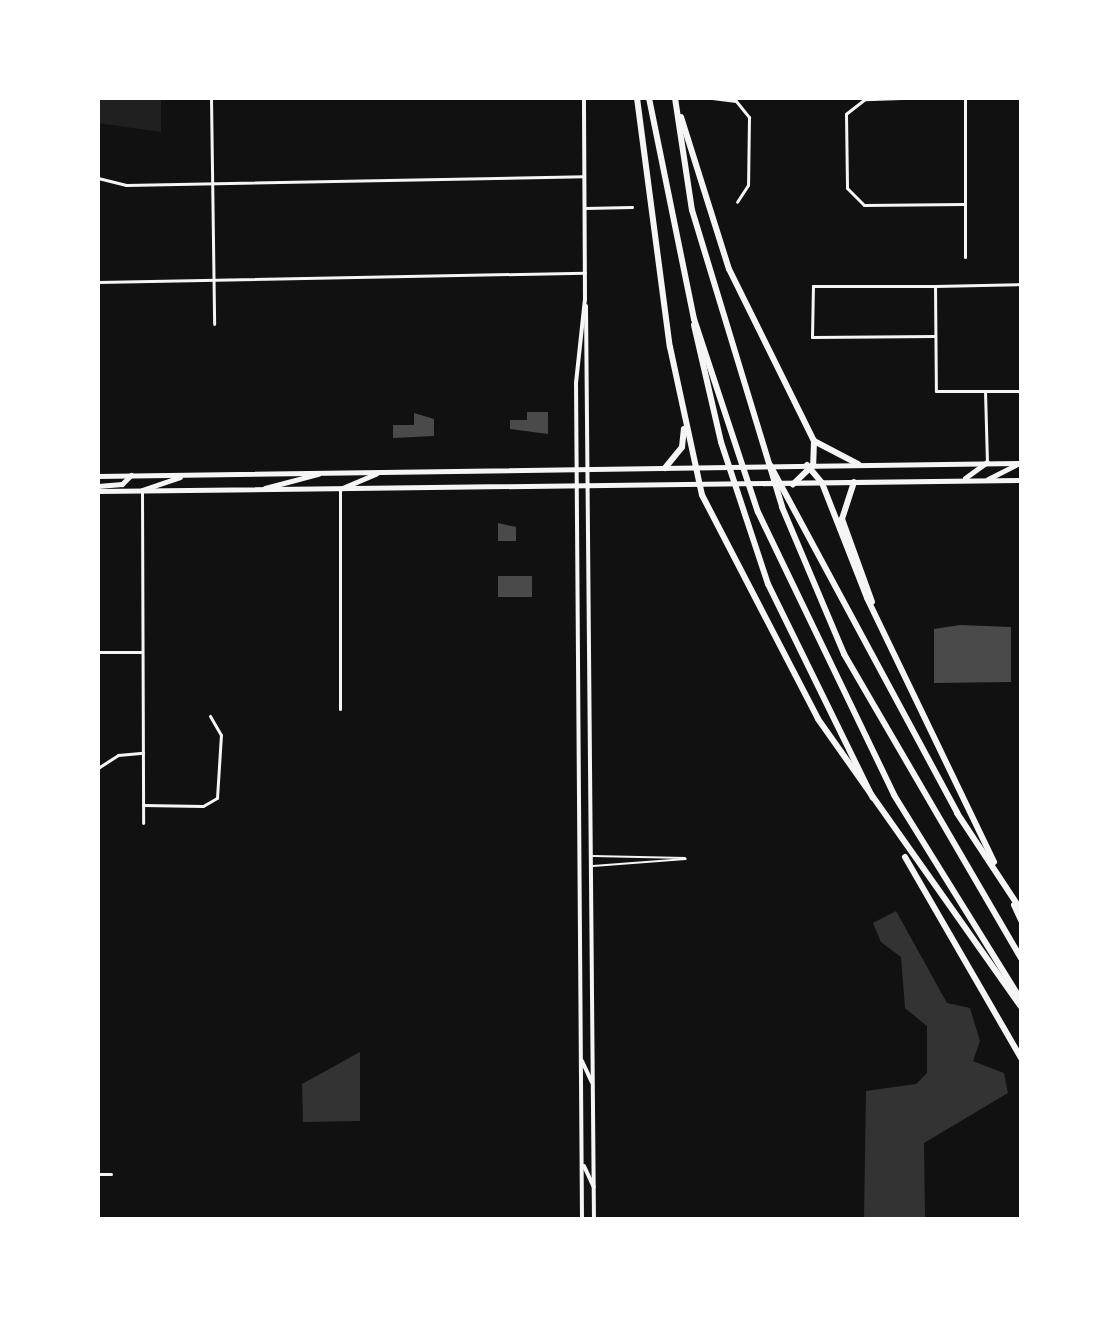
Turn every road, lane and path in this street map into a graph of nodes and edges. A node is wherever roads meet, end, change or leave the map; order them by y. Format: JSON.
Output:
{"nodes":[{"id":1,"x":211,"y":98,"type":"edge"},
{"id":2,"x":584,"y":98,"type":"edge"},
{"id":3,"x":637,"y":98,"type":"edge"},
{"id":4,"x":649,"y":98,"type":"edge"},
{"id":5,"x":675,"y":98,"type":"edge"},
{"id":6,"x":712,"y":98,"type":"edge"},
{"id":7,"x":901,"y":98,"type":"edge"},
{"id":8,"x":965,"y":98,"type":"edge"},
{"id":9,"x":584,"y":176,"type":"junction"},
{"id":10,"x":98,"y":178,"type":"edge"},
{"id":11,"x":212,"y":181,"type":"junction"},
{"id":12,"x":737,"y":202,"type":"dead end"},
{"id":13,"x":964,"y":204,"type":"junction"},
{"id":14,"x":632,"y":207,"type":"dead end"},
{"id":15,"x":585,"y":208,"type":"junction"},
{"id":16,"x":965,"y":257,"type":"dead end"},
{"id":17,"x":585,"y":273,"type":"junction"},
{"id":18,"x":213,"y":280,"type":"junction"},
{"id":19,"x":98,"y":282,"type":"edge"},
{"id":20,"x":1021,"y":284,"type":"edge"},
{"id":21,"x":935,"y":286,"type":"junction"},
{"id":22,"x":585,"y":305,"type":"junction"},
{"id":23,"x":694,"y":319,"type":"junction"},
{"id":24,"x":214,"y":324,"type":"dead end"},
{"id":25,"x":935,"y":336,"type":"junction"},
{"id":26,"x":985,"y":391,"type":"junction"},
{"id":27,"x":1021,"y":391,"type":"edge"},
{"id":28,"x":685,"y":422,"type":"junction"},
{"id":29,"x":814,"y":441,"type":"junction"},
{"id":30,"x":759,"y":444,"type":"junction"},
{"id":31,"x":987,"y":462,"type":"junction"},
{"id":32,"x":1020,"y":463,"type":"edge"},
{"id":33,"x":858,"y":464,"type":"junction"},
{"id":34,"x":811,"y":466,"type":"junction"},
{"id":35,"x":696,"y":467,"type":"junction"},
{"id":36,"x":665,"y":468,"type":"junction"},
{"id":37,"x":576,"y":471,"type":"junction"},
{"id":38,"x":592,"y":471,"type":"junction"},
{"id":39,"x":318,"y":473,"type":"junction"},
{"id":40,"x":381,"y":473,"type":"junction"},
{"id":41,"x":131,"y":475,"type":"junction"},
{"id":42,"x":185,"y":475,"type":"junction"},
{"id":43,"x":98,"y":476,"type":"edge"},
{"id":44,"x":960,"y":480,"type":"junction"},
{"id":45,"x":987,"y":480,"type":"junction"},
{"id":46,"x":1021,"y":480,"type":"edge"},
{"id":47,"x":854,"y":482,"type":"junction"},
{"id":48,"x":822,"y":483,"type":"junction"},
{"id":49,"x":793,"y":484,"type":"junction"},
{"id":50,"x":576,"y":486,"type":"junction"},
{"id":51,"x":592,"y":486,"type":"junction"},
{"id":52,"x":700,"y":487,"type":"junction"},
{"id":53,"x":98,"y":489,"type":"edge"},
{"id":54,"x":265,"y":489,"type":"junction"},
{"id":55,"x":340,"y":489,"type":"junction"},
{"id":56,"x":142,"y":491,"type":"junction"},
{"id":57,"x":873,"y":606,"type":"junction"},
{"id":58,"x":98,"y":652,"type":"edge"},
{"id":59,"x":142,"y":652,"type":"junction"},
{"id":60,"x":340,"y":709,"type":"dead end"},
{"id":61,"x":210,"y":716,"type":"dead end"},
{"id":62,"x":143,"y":753,"type":"junction"},
{"id":63,"x":98,"y":768,"type":"edge"},
{"id":64,"x":143,"y":805,"type":"junction"},
{"id":65,"x":143,"y":823,"type":"dead end"},
{"id":66,"x":593,"y":856,"type":"junction"},
{"id":67,"x":581,"y":861,"type":"junction"},
{"id":68,"x":593,"y":866,"type":"junction"},
{"id":69,"x":1021,"y":910,"type":"edge"},
{"id":70,"x":1021,"y":920,"type":"edge"},
{"id":71,"x":1021,"y":958,"type":"edge"},
{"id":72,"x":1021,"y":1000,"type":"edge"},
{"id":73,"x":1021,"y":1007,"type":"edge"},
{"id":74,"x":1021,"y":1058,"type":"edge"},
{"id":75,"x":581,"y":1059,"type":"junction"},
{"id":76,"x":594,"y":1088,"type":"junction"},
{"id":77,"x":582,"y":1160,"type":"junction"},
{"id":78,"x":98,"y":1174,"type":"edge"},
{"id":79,"x":111,"y":1174,"type":"dead end"},
{"id":80,"x":594,"y":1187,"type":"junction"},
{"id":81,"x":582,"y":1219,"type":"edge"},
{"id":82,"x":594,"y":1219,"type":"edge"}],
"edges":[{"from":1,"to":11,"type":"street"},
{"from":2,"to":9,"type":"street"},
{"from":3,"to":28,"type":"highway"},
{"from":4,"to":23,"type":"highway"},
{"from":5,"to":29,"type":"highway"},
{"from":5,"to":30,"type":"highway"},
{"from":6,"to":12,"type":"street"},
{"from":7,"to":13,"type":"street"},
{"from":8,"to":13,"type":"street"},
{"from":9,"to":11,"type":"street"},
{"from":9,"to":15,"type":"street"},
{"from":10,"to":11,"type":"street"},
{"from":11,"to":18,"type":"street"},
{"from":13,"to":16,"type":"street"},
{"from":14,"to":15,"type":"street"},
{"from":15,"to":17,"type":"street"},
{"from":17,"to":18,"type":"street"},
{"from":17,"to":22,"type":"street"},
{"from":18,"to":19,"type":"street"},
{"from":18,"to":24,"type":"street"},
{"from":20,"to":21,"type":"street"},
{"from":21,"to":25,"type":"street"},
{"from":21,"to":25,"type":"street"},
{"from":22,"to":37,"type":"street"},
{"from":22,"to":38,"type":"street"},
{"from":23,"to":72,"type":"highway"},
{"from":23,"to":74,"type":"highway"},
{"from":25,"to":26,"type":"street"},
{"from":26,"to":27,"type":"street"},
{"from":26,"to":31,"type":"street"},
{"from":28,"to":35,"type":"highway"},
{"from":28,"to":36,"type":"highway"},
{"from":29,"to":33,"type":"highway"},
{"from":29,"to":34,"type":"highway"},
{"from":30,"to":69,"type":"highway"},
{"from":30,"to":71,"type":"highway"},
{"from":31,"to":32,"type":"main road"},
{"from":31,"to":33,"type":"main road"},
{"from":31,"to":44,"type":"main road"},
{"from":32,"to":45,"type":"main road"},
{"from":33,"to":34,"type":"main road"},
{"from":34,"to":35,"type":"main road"},
{"from":34,"to":48,"type":"highway"},
{"from":34,"to":49,"type":"highway"},
{"from":35,"to":36,"type":"main road"},
{"from":35,"to":52,"type":"highway"},
{"from":36,"to":38,"type":"main road"},
{"from":37,"to":38,"type":"main road"},
{"from":37,"to":40,"type":"main road"},
{"from":37,"to":50,"type":"street"},
{"from":38,"to":51,"type":"street"},
{"from":39,"to":40,"type":"main road"},
{"from":39,"to":42,"type":"main road"},
{"from":39,"to":54,"type":"main road"},
{"from":40,"to":55,"type":"main road"},
{"from":41,"to":42,"type":"main road"},
{"from":41,"to":43,"type":"main road"},
{"from":41,"to":53,"type":"main road"},
{"from":42,"to":56,"type":"main road"},
{"from":44,"to":45,"type":"main road"},
{"from":44,"to":47,"type":"main road"},
{"from":45,"to":46,"type":"main road"},
{"from":47,"to":48,"type":"main road"},
{"from":47,"to":57,"type":"highway"},
{"from":48,"to":49,"type":"main road"},
{"from":48,"to":57,"type":"highway"},
{"from":49,"to":52,"type":"main road"},
{"from":50,"to":51,"type":"main road"},
{"from":50,"to":55,"type":"main road"},
{"from":50,"to":67,"type":"street"},
{"from":51,"to":52,"type":"main road"},
{"from":51,"to":66,"type":"street"},
{"from":52,"to":73,"type":"highway"},
{"from":53,"to":56,"type":"main road"},
{"from":54,"to":55,"type":"main road"},
{"from":54,"to":56,"type":"main road"},
{"from":55,"to":60,"type":"street"},
{"from":56,"to":59,"type":"street"},
{"from":57,"to":70,"type":"highway"},
{"from":58,"to":59,"type":"street"},
{"from":59,"to":62,"type":"street"},
{"from":61,"to":64,"type":"street"},
{"from":62,"to":63,"type":"street"},
{"from":62,"to":64,"type":"street"},
{"from":64,"to":65,"type":"street"},
{"from":66,"to":67,"type":"street"},
{"from":66,"to":68,"type":"street"},
{"from":66,"to":68,"type":"lane"},
{"from":67,"to":68,"type":"street"},
{"from":67,"to":75,"type":"street"},
{"from":68,"to":76,"type":"street"},
{"from":75,"to":76,"type":"street"},
{"from":75,"to":77,"type":"street"},
{"from":76,"to":80,"type":"street"},
{"from":77,"to":80,"type":"street"},
{"from":77,"to":81,"type":"street"},
{"from":78,"to":79,"type":"street"},
{"from":80,"to":82,"type":"street"}]}
